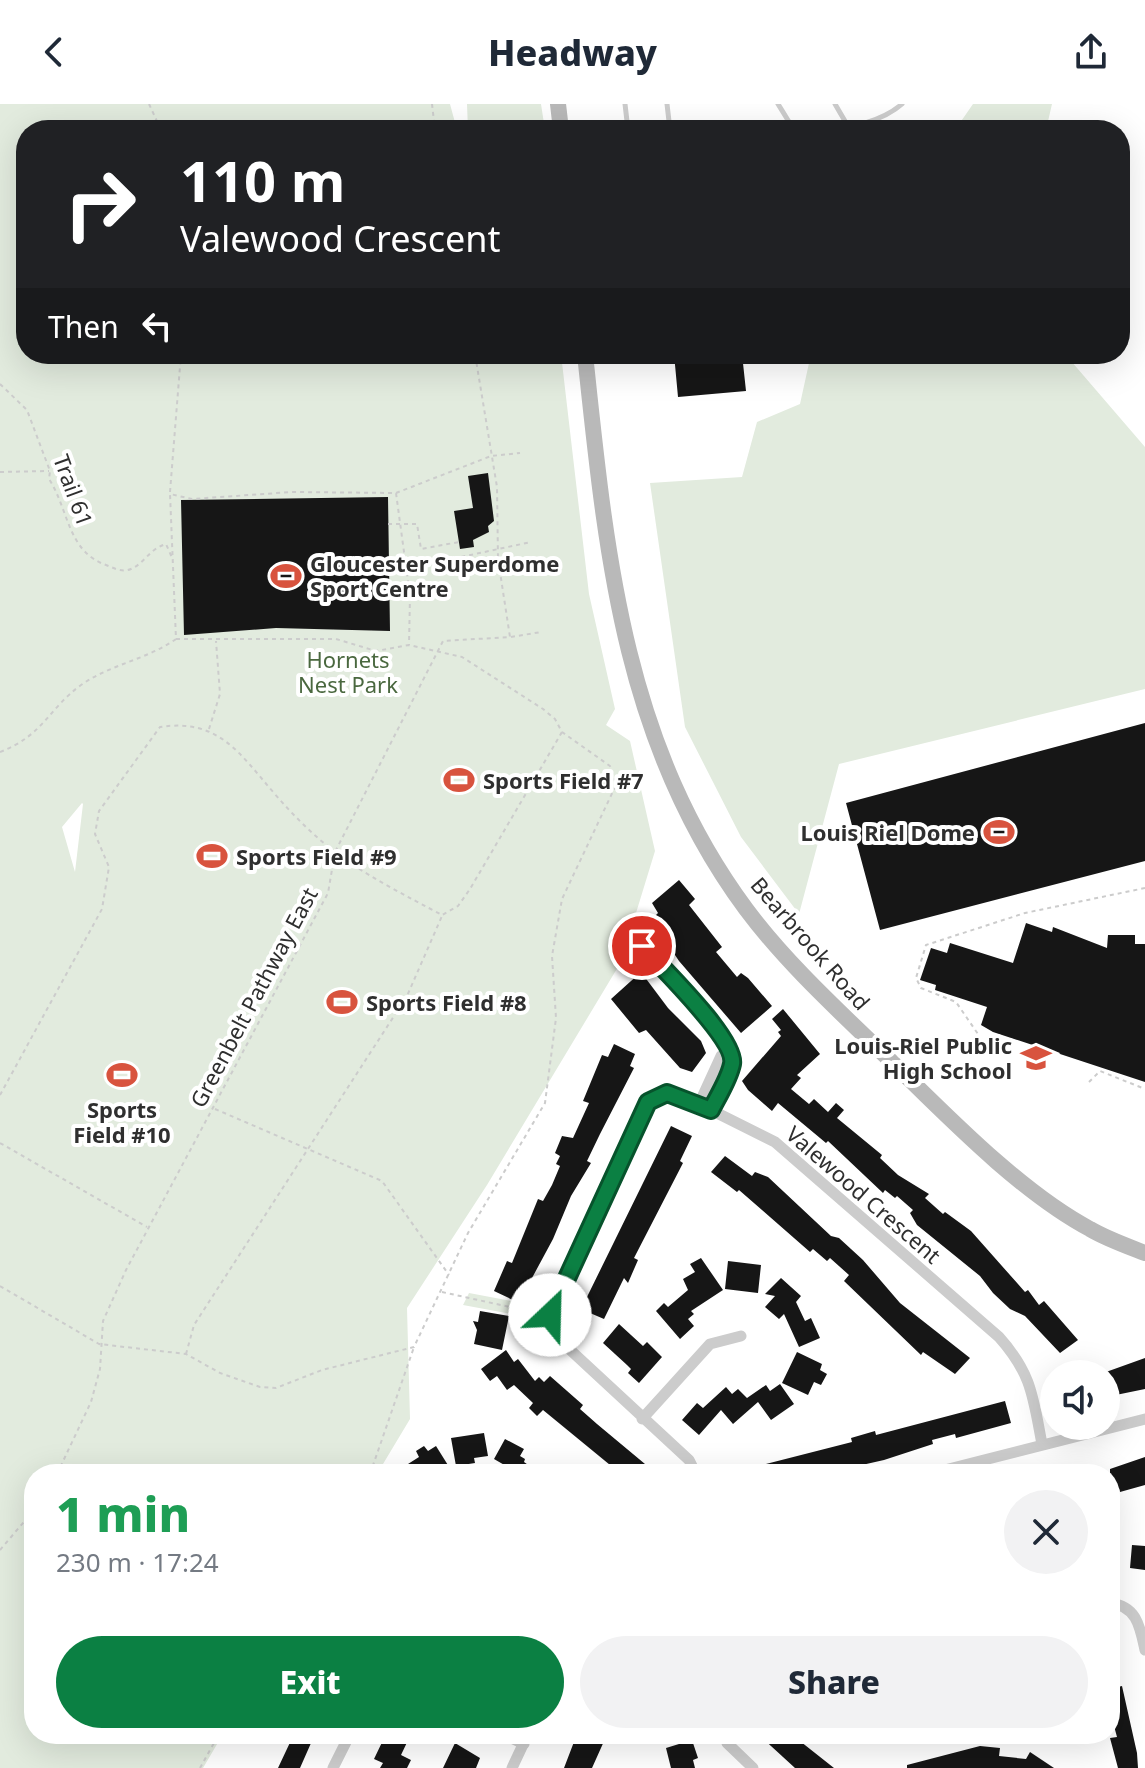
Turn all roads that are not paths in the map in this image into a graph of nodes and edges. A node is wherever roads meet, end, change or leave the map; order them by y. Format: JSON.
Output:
{"nodes":[{"id":1,"x":902,"y":104,"type":"edge"},
{"id":2,"x":870,"y":120,"type":"edge"},
{"id":3,"x":586,"y":364,"type":"edge"},
{"id":4,"x":642,"y":946,"type":"dead end"},
{"id":5,"x":731,"y":1051,"type":"junction"},
{"id":6,"x":699,"y":1104,"type":"junction"},
{"id":7,"x":711,"y":1110,"type":"junction"},
{"id":8,"x":1145,"y":1253,"type":"edge"},
{"id":9,"x":741,"y":1336,"type":"dead end"},
{"id":10,"x":642,"y":1419,"type":"junction"},
{"id":11,"x":1145,"y":1419,"type":"edge"},
{"id":12,"x":1042,"y":1444,"type":"junction"},
{"id":13,"x":691,"y":1464,"type":"edge"},
{"id":14,"x":967,"y":1464,"type":"edge"},
{"id":15,"x":1120,"y":1605,"type":"edge"},
{"id":16,"x":1145,"y":1650,"type":"edge"},
{"id":17,"x":345,"y":1744,"type":"edge"},
{"id":18,"x":524,"y":1744,"type":"edge"},
{"id":19,"x":728,"y":1744,"type":"edge"},
{"id":20,"x":333,"y":1768,"type":"edge"},
{"id":21,"x":512,"y":1768,"type":"edge"},
{"id":22,"x":753,"y":1768,"type":"edge"}],
"edges":[{"from":1,"to":2,"type":"lane"},
{"from":3,"to":8,"type":"street","name":"Bearbrook Road"},
{"from":4,"to":5,"type":"street"},
{"from":5,"to":6,"type":"street"},
{"from":5,"to":7,"type":"street"},
{"from":6,"to":7,"type":"street","name":"Valewood Crescent"},
{"from":6,"to":10,"type":"street","name":"Valewood Crescent"},
{"from":7,"to":12,"type":"street","name":"Valewood Crescent"},
{"from":9,"to":10,"type":"street"},
{"from":10,"to":13,"type":"street"},
{"from":11,"to":12,"type":"street"},
{"from":12,"to":14,"type":"street"},
{"from":15,"to":16,"type":"street"},
{"from":17,"to":20,"type":"street"},
{"from":18,"to":21,"type":"street"},
{"from":19,"to":22,"type":"street"}]}
